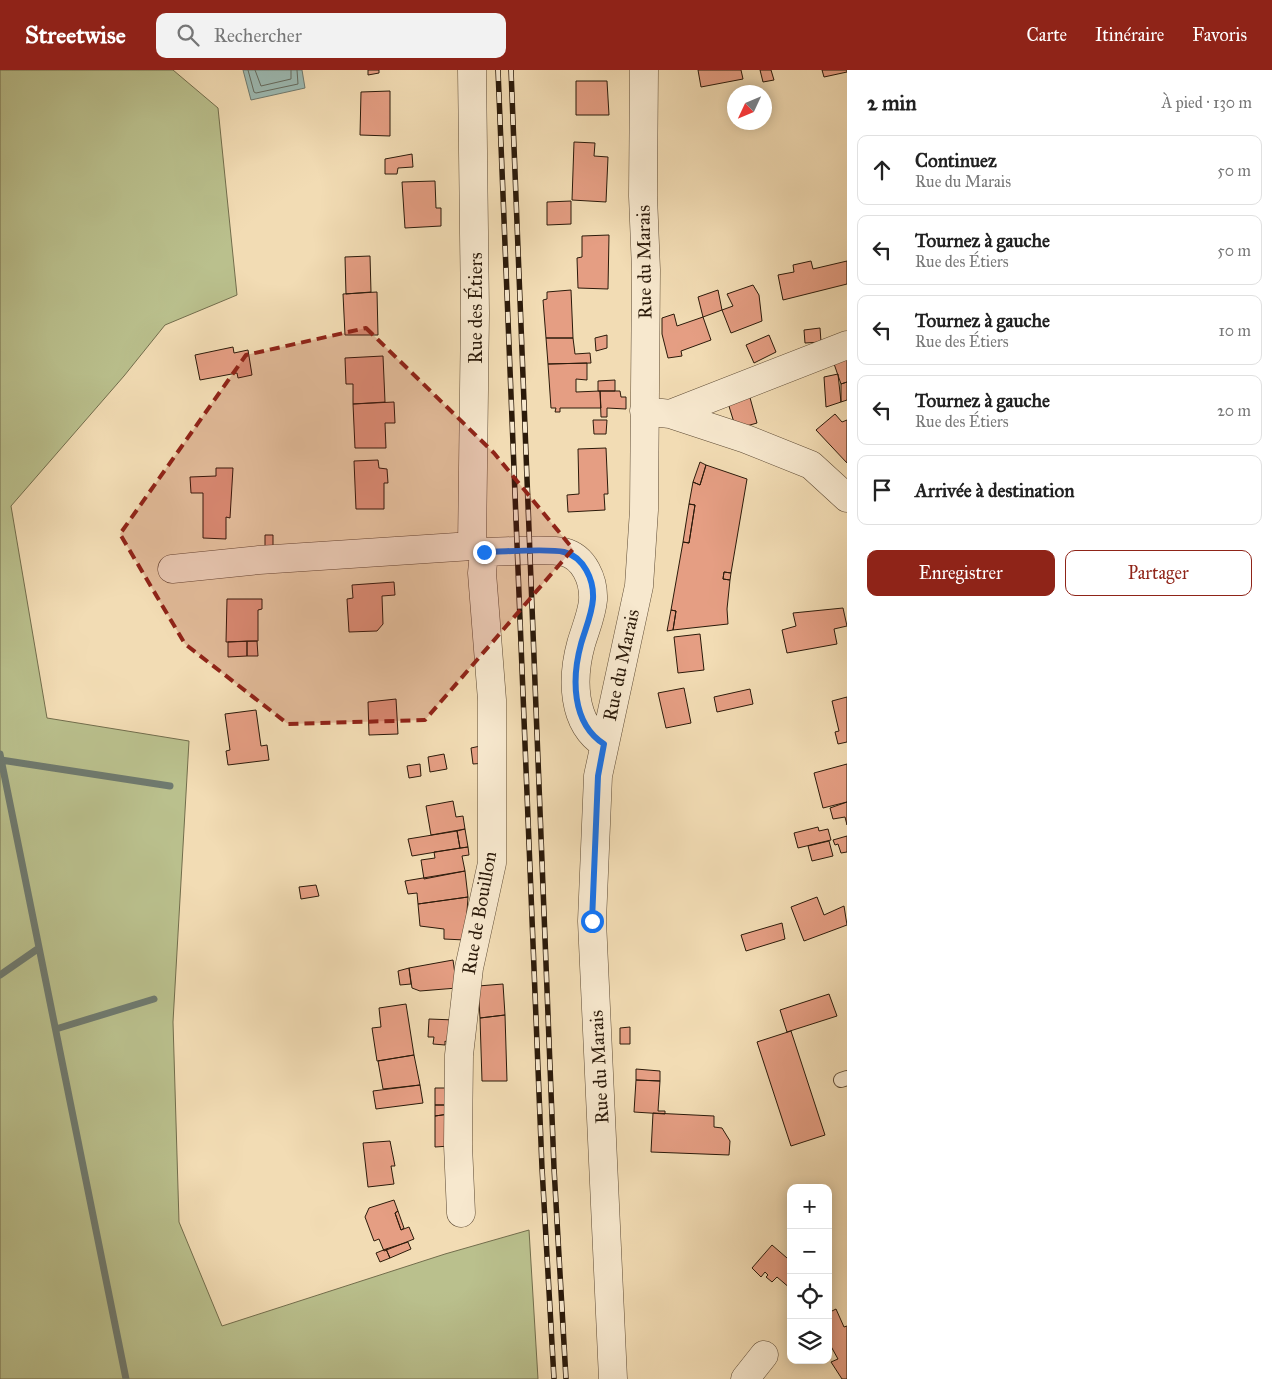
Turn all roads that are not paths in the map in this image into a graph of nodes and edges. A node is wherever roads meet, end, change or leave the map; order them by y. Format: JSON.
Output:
{"nodes":[{"id":1,"x":472,"y":70,"type":"edge"},
{"id":2,"x":644,"y":70,"type":"edge"},
{"id":3,"x":847,"y":345,"type":"edge"},
{"id":4,"x":657,"y":412,"type":"junction"},
{"id":5,"x":847,"y":498,"type":"edge"},
{"id":6,"x":478,"y":549,"type":"junction"},
{"id":7,"x":172,"y":569,"type":"dead end"},
{"id":8,"x":604,"y":744,"type":"junction"},
{"id":9,"x":462,"y":1213,"type":"dead end"},
{"id":10,"x":764,"y":1355,"type":"dead end"},
{"id":11,"x":613,"y":1379,"type":"edge"},
{"id":12,"x":745,"y":1379,"type":"edge"}],
"edges":[{"from":1,"to":6,"type":"street","name":"Rue des Étiers"},
{"from":2,"to":4,"type":"street","name":"Rue du Marais"},
{"from":3,"to":4,"type":"street"},
{"from":4,"to":5,"type":"street"},
{"from":4,"to":8,"type":"street","name":"Rue du Marais"},
{"from":6,"to":7,"type":"street"},
{"from":6,"to":8,"type":"street"},
{"from":6,"to":9,"type":"street","name":"Rue de Bouillon"},
{"from":8,"to":11,"type":"street","name":"Rue du Marais"},
{"from":10,"to":12,"type":"street"}]}
